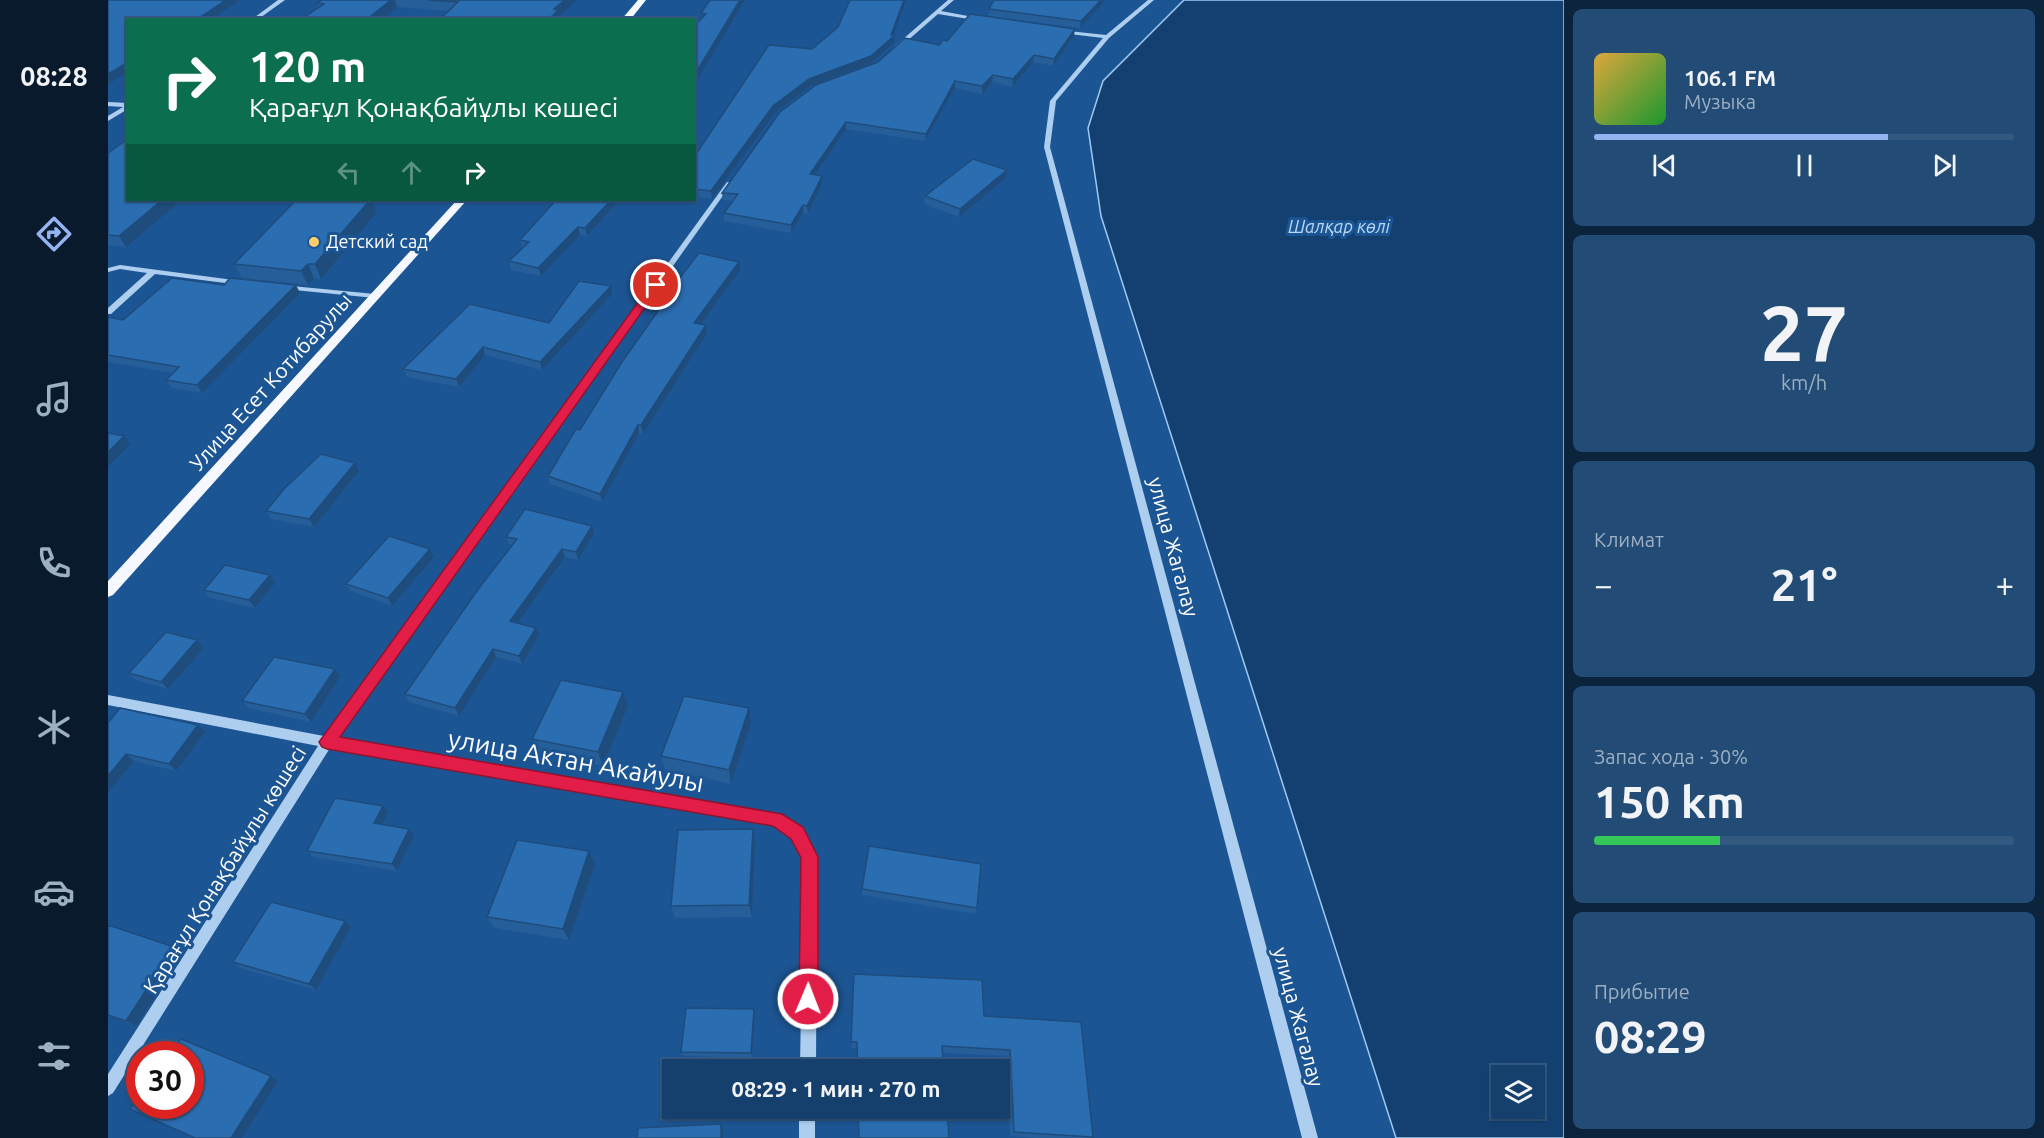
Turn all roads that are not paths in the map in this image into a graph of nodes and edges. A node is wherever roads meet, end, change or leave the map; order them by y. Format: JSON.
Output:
{"nodes":[{"id":1,"x":282,"y":0,"type":"edge"},
{"id":2,"x":642,"y":0,"type":"edge"},
{"id":3,"x":951,"y":0,"type":"edge"},
{"id":4,"x":1151,"y":0,"type":"edge"},
{"id":5,"x":936,"y":12,"type":"junction"},
{"id":6,"x":256,"y":18,"type":"edge"},
{"id":7,"x":627,"y":18,"type":"edge"},
{"id":8,"x":993,"y":21,"type":"edge"},
{"id":9,"x":1050,"y":29,"type":"edge"},
{"id":10,"x":1107,"y":38,"type":"junction"},
{"id":11,"x":888,"y":55,"type":"edge"},
{"id":12,"x":108,"y":104,"type":"edge"},
{"id":13,"x":126,"y":106,"type":"edge"},
{"id":14,"x":126,"y":107,"type":"edge"},
{"id":15,"x":108,"y":119,"type":"edge"},
{"id":16,"x":736,"y":173,"type":"edge"},
{"id":17,"x":461,"y":201,"type":"edge"},
{"id":18,"x":108,"y":270,"type":"edge"},
{"id":19,"x":154,"y":271,"type":"junction"},
{"id":20,"x":251,"y":284,"type":"edge"},
{"id":21,"x":274,"y":286,"type":"edge"},
{"id":22,"x":375,"y":296,"type":"junction"},
{"id":23,"x":108,"y":312,"type":"edge"},
{"id":24,"x":108,"y":591,"type":"edge"},
{"id":25,"x":108,"y":700,"type":"edge"},
{"id":26,"x":327,"y":742,"type":"junction"},
{"id":27,"x":808,"y":1059,"type":"edge"},
{"id":28,"x":108,"y":1088,"type":"edge"},
{"id":29,"x":807,"y":1119,"type":"edge"},
{"id":30,"x":807,"y":1138,"type":"edge"},
{"id":31,"x":1310,"y":1138,"type":"edge"}],
"edges":[{"from":1,"to":6,"type":"street"},
{"from":2,"to":7,"type":"main road"},
{"from":3,"to":5,"type":"street"},
{"from":4,"to":10,"type":"street","name":"улица Жагалау"},
{"from":5,"to":8,"type":"street"},
{"from":5,"to":11,"type":"street"},
{"from":9,"to":10,"type":"street"},
{"from":10,"to":31,"type":"street","name":"улица Жагалау"},
{"from":12,"to":13,"type":"street"},
{"from":14,"to":15,"type":"street"},
{"from":16,"to":26,"type":"street","name":"Қарағұл Қонақбайұлы көшесі"},
{"from":17,"to":22,"type":"main road","name":"Улица Есет Котибарулы"},
{"from":18,"to":19,"type":"street"},
{"from":19,"to":20,"type":"street"},
{"from":19,"to":23,"type":"street"},
{"from":21,"to":22,"type":"street"},
{"from":22,"to":24,"type":"main road","name":"Улица Есет Котибарулы"},
{"from":25,"to":26,"type":"street","name":"улица Актан Акайулы"},
{"from":26,"to":27,"type":"street","name":"улица Актан Акайулы"},
{"from":26,"to":28,"type":"street","name":"Қарағұл Қонақбайұлы көшесі"},
{"from":29,"to":30,"type":"street"}]}
